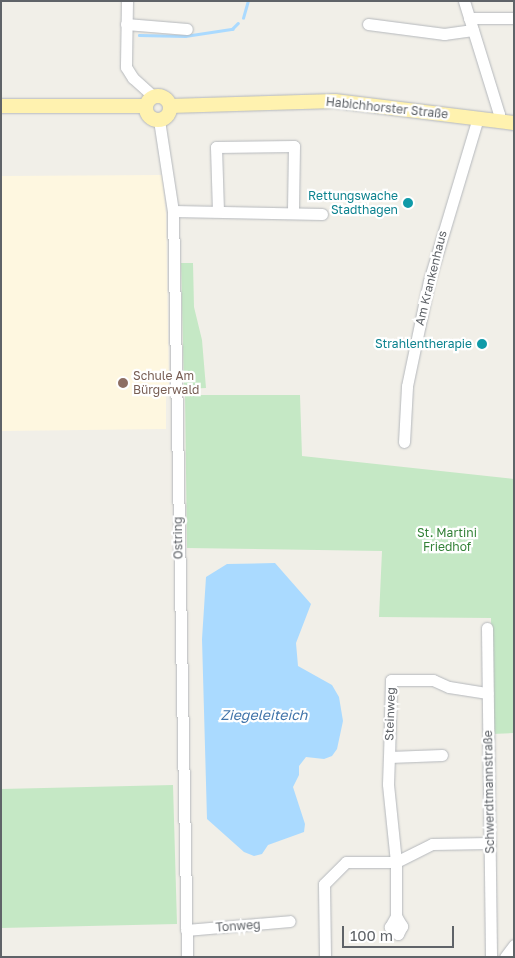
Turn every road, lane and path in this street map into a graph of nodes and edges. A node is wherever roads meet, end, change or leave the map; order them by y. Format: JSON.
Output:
{"nodes":[{"id":1,"x":127,"y":1,"type":"edge"},
{"id":2,"x":464,"y":1,"type":"edge"},
{"id":3,"x":469,"y":18,"type":"junction"},
{"id":4,"x":514,"y":18,"type":"edge"},
{"id":5,"x":126,"y":24,"type":"junction"},
{"id":6,"x":368,"y":24,"type":"dead end"},
{"id":7,"x":187,"y":29,"type":"dead end"},
{"id":8,"x":473,"y":30,"type":"junction"},
{"id":9,"x":150,"y":101,"type":"junction"},
{"id":10,"x":1,"y":106,"type":"edge"},
{"id":11,"x":170,"y":106,"type":"junction"},
{"id":12,"x":478,"y":118,"type":"junction"},
{"id":13,"x":159,"y":120,"type":"junction"},
{"id":14,"x":498,"y":120,"type":"junction"},
{"id":15,"x":514,"y":123,"type":"edge"},
{"id":16,"x":173,"y":211,"type":"junction"},
{"id":17,"x":218,"y":211,"type":"junction"},
{"id":18,"x":294,"y":213,"type":"junction"},
{"id":19,"x":322,"y":214,"type":"dead end"},
{"id":20,"x":404,"y":442,"type":"dead end"},
{"id":21,"x":487,"y":628,"type":"dead end"},
{"id":22,"x":488,"y":693,"type":"junction"},
{"id":23,"x":442,"y":755,"type":"dead end"},
{"id":24,"x":389,"y":757,"type":"junction"},
{"id":25,"x":489,"y":843,"type":"junction"},
{"id":26,"x":396,"y":862,"type":"junction"},
{"id":27,"x":396,"y":916,"type":"dead end"},
{"id":28,"x":290,"y":921,"type":"dead end"},
{"id":29,"x":186,"y":930,"type":"junction"},
{"id":30,"x":325,"y":956,"type":"edge"},
{"id":31,"x":187,"y":957,"type":"edge"},
{"id":32,"x":491,"y":957,"type":"edge"}],
"edges":[{"from":1,"to":5,"type":"street"},
{"from":2,"to":3,"type":"street"},
{"from":3,"to":4,"type":"street"},
{"from":3,"to":8,"type":"street"},
{"from":5,"to":7,"type":"street"},
{"from":5,"to":9,"type":"street"},
{"from":6,"to":8,"type":"street"},
{"from":8,"to":14,"type":"street"},
{"from":9,"to":10,"type":"main road"},
{"from":9,"to":11,"type":"main road"},
{"from":9,"to":13,"type":"main road"},
{"from":11,"to":12,"type":"main road","name":"Habichhorster Straße"},
{"from":11,"to":13,"type":"main road"},
{"from":12,"to":14,"type":"main road","name":"Habichhorster Straße"},
{"from":12,"to":20,"type":"street","name":"Am Krankenhaus"},
{"from":13,"to":16,"type":"street","name":"Ostring"},
{"from":14,"to":15,"type":"main road","name":"Habichhorster Straße"},
{"from":16,"to":17,"type":"street"},
{"from":16,"to":29,"type":"street","name":"Ostring"},
{"from":17,"to":18,"type":"street"},
{"from":17,"to":18,"type":"street"},
{"from":18,"to":19,"type":"street"},
{"from":21,"to":22,"type":"street","name":"Schwerdtmannstraße"},
{"from":22,"to":24,"type":"street","name":"Steinweg"},
{"from":22,"to":25,"type":"street","name":"Schwerdtmannstraße"},
{"from":23,"to":24,"type":"street"},
{"from":24,"to":26,"type":"street"},
{"from":25,"to":26,"type":"street"},
{"from":25,"to":32,"type":"street","name":"Schwerdtmannstraße"},
{"from":26,"to":27,"type":"street"},
{"from":26,"to":30,"type":"street"},
{"from":28,"to":29,"type":"street","name":"Tonweg"},
{"from":29,"to":31,"type":"street","name":"Ostring"}]}
